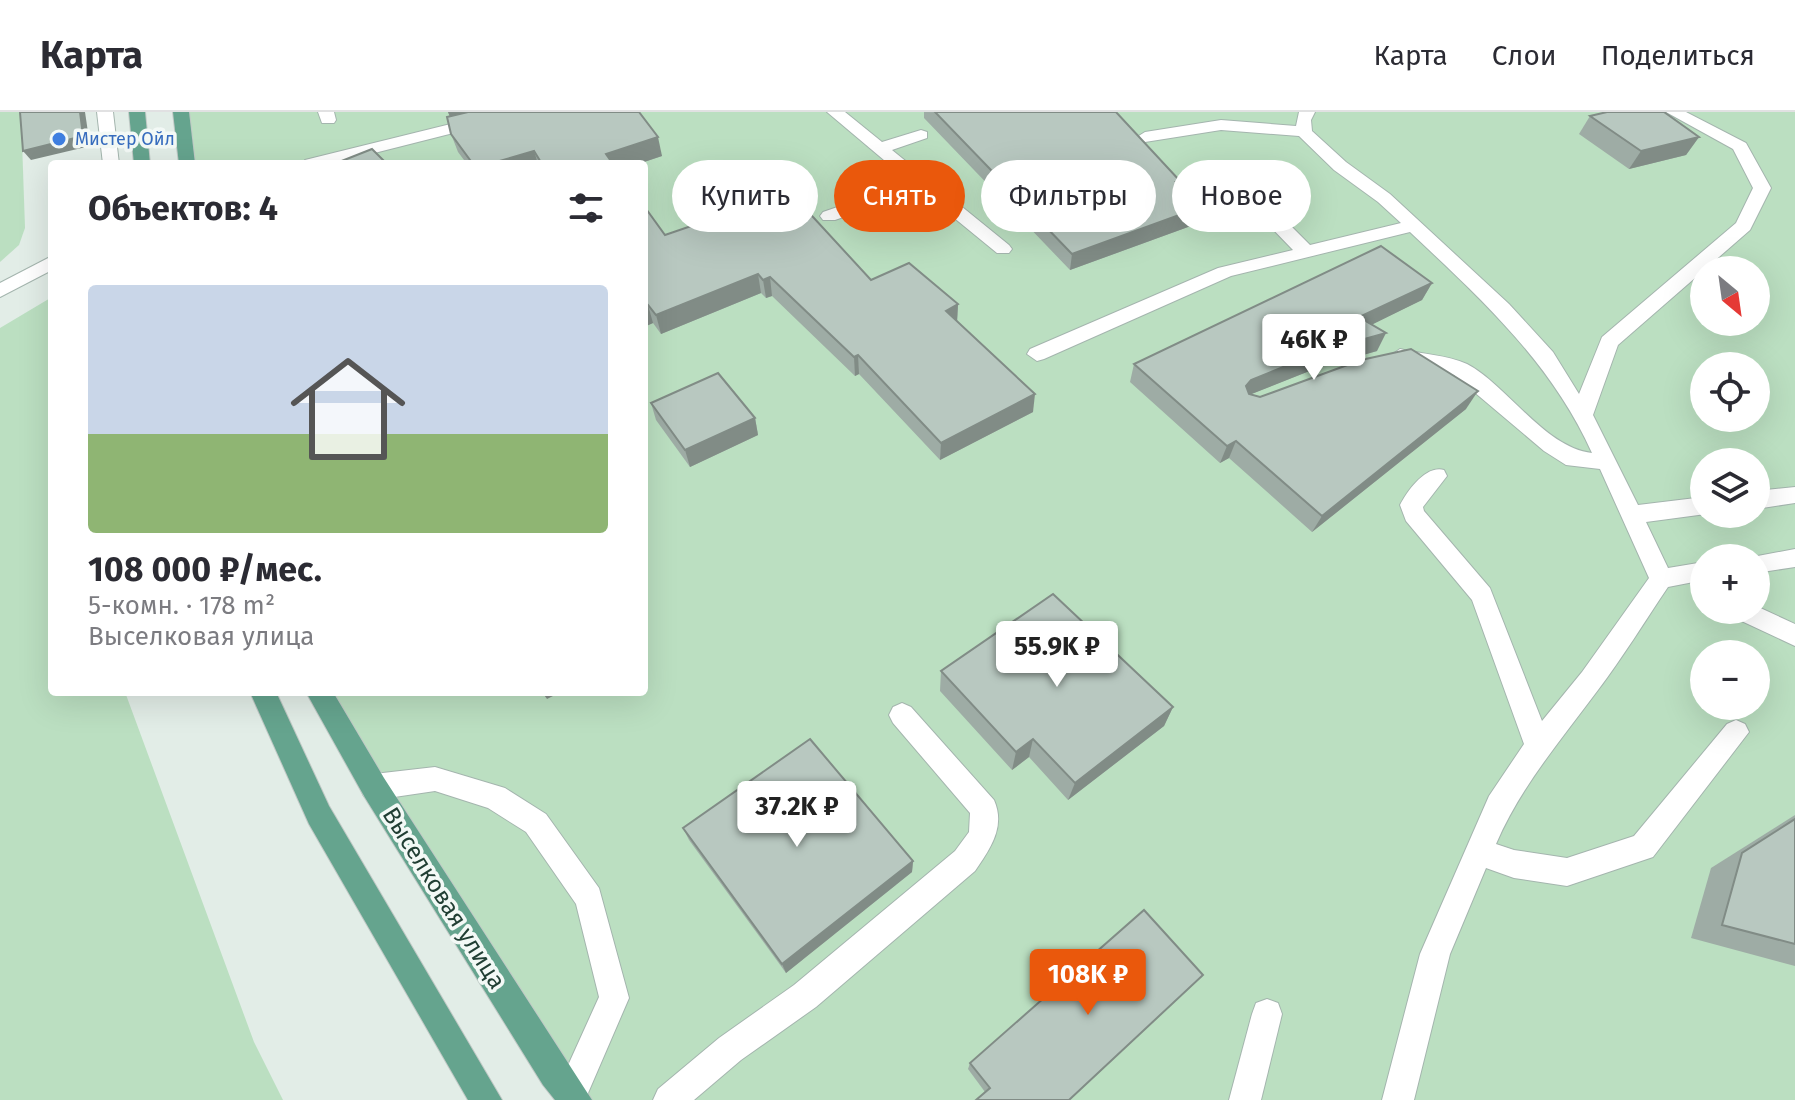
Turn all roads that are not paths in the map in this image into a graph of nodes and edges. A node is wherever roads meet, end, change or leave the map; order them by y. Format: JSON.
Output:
{"nodes":[{"id":1,"x":105,"y":112,"type":"edge"},
{"id":2,"x":137,"y":112,"type":"edge"},
{"id":3,"x":181,"y":112,"type":"edge"},
{"id":4,"x":835,"y":112,"type":"edge"},
{"id":5,"x":1674,"y":112,"type":"edge"},
{"id":6,"x":1305,"y":122,"type":"edge"},
{"id":7,"x":475,"y":123,"type":"edge"},
{"id":8,"x":921,"y":135,"type":"dead end"},
{"id":9,"x":1145,"y":137,"type":"dead end"},
{"id":10,"x":882,"y":148,"type":"junction"},
{"id":11,"x":111,"y":160,"type":"edge"},
{"id":12,"x":142,"y":160,"type":"edge"},
{"id":13,"x":187,"y":160,"type":"edge"},
{"id":14,"x":327,"y":160,"type":"edge"},
{"id":15,"x":896,"y":160,"type":"edge"},
{"id":16,"x":834,"y":214,"type":"edge"},
{"id":17,"x":829,"y":216,"type":"dead end"},
{"id":18,"x":965,"y":218,"type":"edge"},
{"id":19,"x":1412,"y":226,"type":"junction"},
{"id":20,"x":1286,"y":232,"type":"edge"},
{"id":21,"x":1003,"y":249,"type":"dead end"},
{"id":22,"x":1304,"y":250,"type":"junction"},
{"id":23,"x":48,"y":264,"type":"edge"},
{"id":24,"x":0,"y":291,"type":"edge"},
{"id":25,"x":1037,"y":354,"type":"dead end"},
{"id":26,"x":1381,"y":358,"type":"edge"},
{"id":27,"x":1582,"y":415,"type":"junction"},
{"id":28,"x":1608,"y":462,"type":"junction"},
{"id":29,"x":1436,"y":476,"type":"dead end"},
{"id":30,"x":1795,"y":495,"type":"edge"},
{"id":31,"x":1770,"y":498,"type":"edge"},
{"id":32,"x":1690,"y":508,"type":"edge"},
{"id":33,"x":1632,"y":515,"type":"junction"},
{"id":34,"x":1795,"y":558,"type":"edge"},
{"id":35,"x":1770,"y":562,"type":"edge"},
{"id":36,"x":1690,"y":573,"type":"edge"},
{"id":37,"x":1669,"y":577,"type":"junction"},
{"id":38,"x":1690,"y":585,"type":"edge"},
{"id":39,"x":1770,"y":624,"type":"edge"},
{"id":40,"x":1795,"y":636,"type":"edge"},
{"id":41,"x":265,"y":696,"type":"edge"},
{"id":42,"x":321,"y":696,"type":"edge"},
{"id":43,"x":902,"y":715,"type":"dead end"},
{"id":44,"x":1736,"y":732,"type":"dead end"},
{"id":45,"x":1538,"y":746,"type":"junction"},
{"id":46,"x":374,"y":787,"type":"junction"},
{"id":47,"x":1480,"y":852,"type":"junction"},
{"id":48,"x":1267,"y":1014,"type":"dead end"},
{"id":49,"x":574,"y":1096,"type":"edge"},
{"id":50,"x":486,"y":1100,"type":"edge"},
{"id":51,"x":669,"y":1100,"type":"edge"},
{"id":52,"x":1245,"y":1100,"type":"edge"},
{"id":53,"x":1398,"y":1100,"type":"edge"}],
"edges":[{"from":1,"to":11,"type":"lane"},
{"from":2,"to":12,"type":"main road"},
{"from":3,"to":13,"type":"main road"},
{"from":4,"to":10,"type":"lane"},
{"from":5,"to":27,"type":"lane"},
{"from":6,"to":9,"type":"lane"},
{"from":6,"to":19,"type":"lane"},
{"from":7,"to":14,"type":"lane"},
{"from":8,"to":10,"type":"lane"},
{"from":10,"to":15,"type":"lane"},
{"from":16,"to":17,"type":"lane"},
{"from":18,"to":21,"type":"lane"},
{"from":19,"to":22,"type":"lane"},
{"from":19,"to":27,"type":"lane"},
{"from":20,"to":22,"type":"lane"},
{"from":22,"to":25,"type":"lane"},
{"from":23,"to":24,"type":"lane"},
{"from":26,"to":28,"type":"lane"},
{"from":27,"to":28,"type":"lane"},
{"from":28,"to":33,"type":"lane"},
{"from":29,"to":45,"type":"lane"},
{"from":30,"to":31,"type":"lane"},
{"from":32,"to":33,"type":"lane"},
{"from":33,"to":37,"type":"lane"},
{"from":34,"to":35,"type":"lane"},
{"from":36,"to":37,"type":"lane"},
{"from":37,"to":38,"type":"lane"},
{"from":37,"to":45,"type":"lane"},
{"from":39,"to":40,"type":"lane"},
{"from":41,"to":50,"type":"main road"},
{"from":42,"to":46,"type":"main road","name":"Выселковая улица"},
{"from":43,"to":51,"type":"lane"},
{"from":44,"to":47,"type":"lane"},
{"from":45,"to":47,"type":"lane"},
{"from":46,"to":49,"type":"main road","name":"Выселковая улица"},
{"from":46,"to":49,"type":"lane"},
{"from":47,"to":53,"type":"lane"},
{"from":48,"to":52,"type":"lane"}]}
